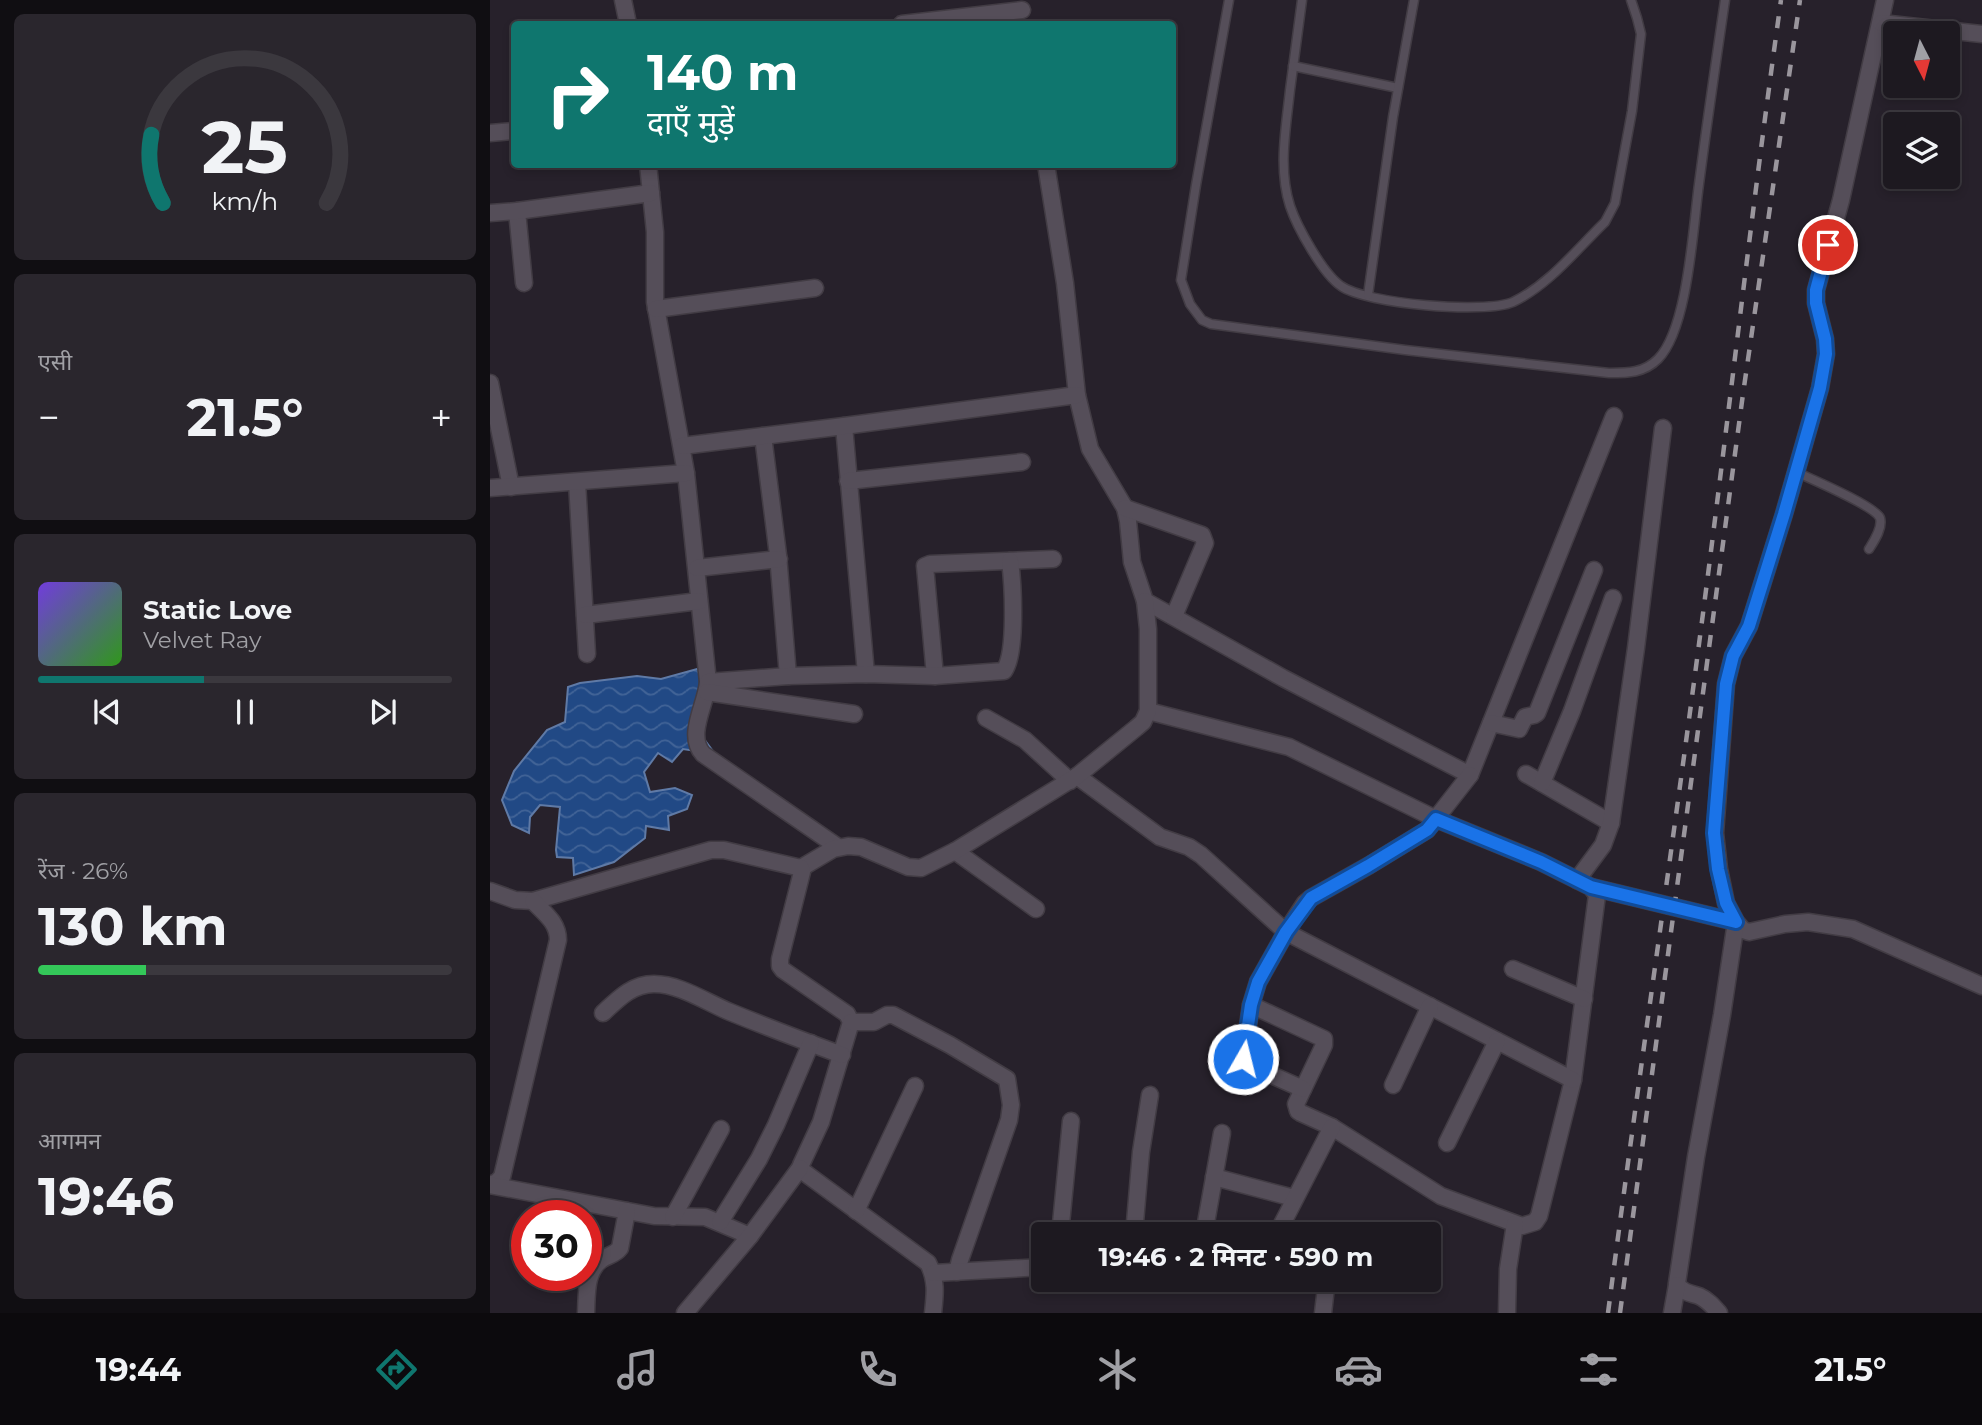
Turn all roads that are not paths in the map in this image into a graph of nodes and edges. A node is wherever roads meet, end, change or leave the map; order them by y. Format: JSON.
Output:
{"nodes":[{"id":1,"x":624,"y":0,"type":"edge"},
{"id":2,"x":1229,"y":0,"type":"edge"},
{"id":3,"x":1302,"y":0,"type":"edge"},
{"id":4,"x":1414,"y":0,"type":"edge"},
{"id":5,"x":1631,"y":0,"type":"edge"},
{"id":6,"x":1725,"y":0,"type":"edge"},
{"id":7,"x":1885,"y":0,"type":"edge"},
{"id":8,"x":1022,"y":12,"type":"edge"},
{"id":9,"x":628,"y":21,"type":"edge"},
{"id":10,"x":932,"y":21,"type":"edge"},
{"id":11,"x":1881,"y":23,"type":"junction"},
{"id":12,"x":1982,"y":34,"type":"edge"},
{"id":13,"x":1293,"y":66,"type":"junction"},
{"id":14,"x":1398,"y":88,"type":"junction"},
{"id":15,"x":511,"y":131,"type":"edge"},
{"id":16,"x":490,"y":133,"type":"edge"},
{"id":17,"x":648,"y":168,"type":"edge"},
{"id":18,"x":1047,"y":168,"type":"edge"},
{"id":19,"x":651,"y":193,"type":"junction"},
{"id":20,"x":517,"y":211,"type":"junction"},
{"id":21,"x":490,"y":213,"type":"edge"},
{"id":22,"x":524,"y":283,"type":"dead end"},
{"id":23,"x":815,"y":288,"type":"dead end"},
{"id":24,"x":1368,"y":295,"type":"junction"},
{"id":25,"x":656,"y":309,"type":"junction"},
{"id":26,"x":490,"y":383,"type":"edge"},
{"id":27,"x":1077,"y":395,"type":"junction"},
{"id":28,"x":1614,"y":416,"type":"dead end"},
{"id":29,"x":844,"y":426,"type":"junction"},
{"id":30,"x":1663,"y":428,"type":"dead end"},
{"id":31,"x":763,"y":436,"type":"junction"},
{"id":32,"x":682,"y":446,"type":"junction"},
{"id":33,"x":1022,"y":461,"type":"dead end"},
{"id":34,"x":1796,"y":472,"type":"junction"},
{"id":35,"x":686,"y":473,"type":"junction"},
{"id":36,"x":848,"y":481,"type":"junction"},
{"id":37,"x":577,"y":482,"type":"junction"},
{"id":38,"x":512,"y":487,"type":"junction"},
{"id":39,"x":490,"y":488,"type":"edge"},
{"id":40,"x":1125,"y":508,"type":"junction"},
{"id":41,"x":1869,"y":549,"type":"dead end"},
{"id":42,"x":779,"y":559,"type":"junction"},
{"id":43,"x":1053,"y":559,"type":"dead end"},
{"id":44,"x":1010,"y":561,"type":"junction"},
{"id":45,"x":697,"y":568,"type":"junction"},
{"id":46,"x":1594,"y":570,"type":"dead end"},
{"id":47,"x":1613,"y":598,"type":"dead end"},
{"id":48,"x":699,"y":601,"type":"junction"},
{"id":49,"x":1145,"y":601,"type":"junction"},
{"id":50,"x":585,"y":615,"type":"junction"},
{"id":51,"x":1174,"y":615,"type":"junction"},
{"id":52,"x":587,"y":654,"type":"dead end"},
{"id":53,"x":866,"y":674,"type":"junction"},
{"id":54,"x":788,"y":676,"type":"junction"},
{"id":55,"x":935,"y":676,"type":"junction"},
{"id":56,"x":707,"y":687,"type":"junction"},
{"id":57,"x":1148,"y":710,"type":"junction"},
{"id":58,"x":854,"y":714,"type":"dead end"},
{"id":59,"x":986,"y":718,"type":"dead end"},
{"id":60,"x":1491,"y":723,"type":"junction"},
{"id":61,"x":1526,"y":774,"type":"dead end"},
{"id":62,"x":1471,"y":775,"type":"junction"},
{"id":63,"x":1074,"y":779,"type":"junction"},
{"id":64,"x":1542,"y":783,"type":"junction"},
{"id":65,"x":1436,"y":819,"type":"junction"},
{"id":66,"x":1611,"y":823,"type":"junction"},
{"id":67,"x":838,"y":847,"type":"junction"},
{"id":68,"x":955,"y":851,"type":"junction"},
{"id":69,"x":801,"y":868,"type":"junction"},
{"id":70,"x":1584,"y":884,"type":"junction"},
{"id":71,"x":490,"y":891,"type":"edge"},
{"id":72,"x":533,"y":901,"type":"junction"},
{"id":73,"x":1036,"y":909,"type":"dead end"},
{"id":74,"x":1736,"y":922,"type":"junction"},
{"id":75,"x":1286,"y":932,"type":"junction"},
{"id":76,"x":1513,"y":969,"type":"dead end"},
{"id":77,"x":1982,"y":986,"type":"edge"},
{"id":78,"x":1584,"y":999,"type":"junction"},
{"id":79,"x":1251,"y":1005,"type":"junction"},
{"id":80,"x":1430,"y":1006,"type":"junction"},
{"id":81,"x":603,"y":1013,"type":"dead end"},
{"id":82,"x":851,"y":1022,"type":"junction"},
{"id":83,"x":1497,"y":1041,"type":"junction"},
{"id":84,"x":811,"y":1043,"type":"junction"},
{"id":85,"x":842,"y":1055,"type":"junction"},
{"id":86,"x":1573,"y":1080,"type":"junction"},
{"id":87,"x":1393,"y":1085,"type":"dead end"},
{"id":88,"x":915,"y":1086,"type":"dead end"},
{"id":89,"x":1303,"y":1089,"type":"junction"},
{"id":90,"x":1150,"y":1095,"type":"dead end"},
{"id":91,"x":1071,"y":1121,"type":"dead end"},
{"id":92,"x":1332,"y":1127,"type":"junction"},
{"id":93,"x":721,"y":1129,"type":"dead end"},
{"id":94,"x":1222,"y":1133,"type":"dead end"},
{"id":95,"x":1447,"y":1143,"type":"dead end"},
{"id":96,"x":800,"y":1168,"type":"junction"},
{"id":97,"x":1214,"y":1178,"type":"junction"},
{"id":98,"x":490,"y":1185,"type":"edge"},
{"id":99,"x":1294,"y":1198,"type":"junction"},
{"id":100,"x":627,"y":1211,"type":"junction"},
{"id":101,"x":856,"y":1211,"type":"junction"},
{"id":102,"x":673,"y":1217,"type":"junction"},
{"id":103,"x":720,"y":1222,"type":"junction"},
{"id":104,"x":1061,"y":1222,"type":"edge"},
{"id":105,"x":1135,"y":1222,"type":"edge"},
{"id":106,"x":1206,"y":1222,"type":"edge"},
{"id":107,"x":1283,"y":1222,"type":"edge"},
{"id":108,"x":1515,"y":1224,"type":"junction"},
{"id":109,"x":750,"y":1236,"type":"junction"},
{"id":110,"x":1031,"y":1268,"type":"edge"},
{"id":111,"x":957,"y":1272,"type":"junction"},
{"id":112,"x":934,"y":1273,"type":"junction"},
{"id":113,"x":1677,"y":1285,"type":"junction"},
{"id":114,"x":1326,"y":1292,"type":"edge"},
{"id":115,"x":586,"y":1313,"type":"edge"},
{"id":116,"x":685,"y":1313,"type":"edge"},
{"id":117,"x":933,"y":1313,"type":"edge"},
{"id":118,"x":1323,"y":1313,"type":"edge"},
{"id":119,"x":1507,"y":1313,"type":"edge"},
{"id":120,"x":1672,"y":1313,"type":"edge"},
{"id":121,"x":1718,"y":1313,"type":"edge"}],
"edges":[{"from":1,"to":9,"type":"street"},
{"from":2,"to":6,"type":"lane"},
{"from":3,"to":13,"type":"lane"},
{"from":4,"to":14,"type":"lane"},
{"from":5,"to":24,"type":"lane"},
{"from":7,"to":11,"type":"street"},
{"from":8,"to":10,"type":"street"},
{"from":11,"to":12,"type":"street"},
{"from":11,"to":34,"type":"street"},
{"from":13,"to":14,"type":"lane"},
{"from":13,"to":24,"type":"lane"},
{"from":14,"to":24,"type":"lane"},
{"from":15,"to":16,"type":"street"},
{"from":17,"to":19,"type":"street"},
{"from":18,"to":27,"type":"street"},
{"from":19,"to":20,"type":"street"},
{"from":19,"to":25,"type":"street"},
{"from":20,"to":21,"type":"street"},
{"from":20,"to":22,"type":"street"},
{"from":23,"to":25,"type":"street"},
{"from":25,"to":32,"type":"street"},
{"from":26,"to":38,"type":"street"},
{"from":27,"to":29,"type":"street"},
{"from":27,"to":40,"type":"street"},
{"from":28,"to":60,"type":"street"},
{"from":29,"to":31,"type":"street"},
{"from":29,"to":36,"type":"street"},
{"from":30,"to":66,"type":"street"},
{"from":31,"to":32,"type":"street"},
{"from":31,"to":42,"type":"street"},
{"from":32,"to":35,"type":"street"},
{"from":33,"to":36,"type":"street"},
{"from":34,"to":41,"type":"lane"},
{"from":34,"to":74,"type":"street"},
{"from":35,"to":37,"type":"street"},
{"from":35,"to":45,"type":"street"},
{"from":36,"to":53,"type":"street"},
{"from":37,"to":38,"type":"street"},
{"from":37,"to":50,"type":"street"},
{"from":38,"to":39,"type":"street"},
{"from":40,"to":49,"type":"street"},
{"from":40,"to":51,"type":"street"},
{"from":42,"to":45,"type":"street"},
{"from":42,"to":54,"type":"street"},
{"from":43,"to":44,"type":"street"},
{"from":44,"to":55,"type":"street"},
{"from":44,"to":55,"type":"street"},
{"from":45,"to":48,"type":"street"},
{"from":46,"to":60,"type":"street"},
{"from":47,"to":64,"type":"street"},
{"from":48,"to":50,"type":"street"},
{"from":48,"to":56,"type":"street"},
{"from":49,"to":51,"type":"street"},
{"from":49,"to":57,"type":"street"},
{"from":50,"to":52,"type":"street"},
{"from":51,"to":62,"type":"street"},
{"from":53,"to":54,"type":"street"},
{"from":53,"to":55,"type":"street"},
{"from":54,"to":56,"type":"street"},
{"from":56,"to":58,"type":"street"},
{"from":56,"to":67,"type":"street"},
{"from":57,"to":63,"type":"street"},
{"from":57,"to":65,"type":"street"},
{"from":59,"to":63,"type":"street"},
{"from":60,"to":62,"type":"street"},
{"from":61,"to":64,"type":"street"},
{"from":62,"to":65,"type":"street"},
{"from":63,"to":68,"type":"street"},
{"from":63,"to":75,"type":"street"},
{"from":64,"to":66,"type":"street"},
{"from":65,"to":70,"type":"street"},
{"from":65,"to":75,"type":"street"},
{"from":66,"to":70,"type":"street"},
{"from":67,"to":68,"type":"street"},
{"from":67,"to":69,"type":"street"},
{"from":68,"to":73,"type":"street"},
{"from":69,"to":72,"type":"street"},
{"from":69,"to":82,"type":"street"},
{"from":70,"to":74,"type":"street"},
{"from":70,"to":78,"type":"street"},
{"from":71,"to":72,"type":"street"},
{"from":72,"to":98,"type":"street"},
{"from":74,"to":77,"type":"street"},
{"from":74,"to":113,"type":"street"},
{"from":75,"to":79,"type":"street"},
{"from":75,"to":80,"type":"street"},
{"from":76,"to":78,"type":"street"},
{"from":78,"to":86,"type":"street"},
{"from":79,"to":89,"type":"street"},
{"from":79,"to":89,"type":"street"},
{"from":80,"to":83,"type":"street"},
{"from":80,"to":87,"type":"street"},
{"from":81,"to":84,"type":"street"},
{"from":82,"to":85,"type":"street"},
{"from":82,"to":111,"type":"street"},
{"from":83,"to":86,"type":"street"},
{"from":83,"to":95,"type":"street"},
{"from":84,"to":85,"type":"street"},
{"from":84,"to":103,"type":"street"},
{"from":85,"to":96,"type":"street"},
{"from":86,"to":108,"type":"street"},
{"from":88,"to":101,"type":"street"},
{"from":89,"to":92,"type":"street"},
{"from":90,"to":105,"type":"street"},
{"from":91,"to":104,"type":"street"},
{"from":92,"to":99,"type":"street"},
{"from":92,"to":108,"type":"street"},
{"from":93,"to":102,"type":"street"},
{"from":94,"to":97,"type":"street"},
{"from":96,"to":101,"type":"street"},
{"from":96,"to":109,"type":"street"},
{"from":97,"to":99,"type":"street"},
{"from":97,"to":106,"type":"street"},
{"from":98,"to":100,"type":"street"},
{"from":99,"to":107,"type":"street"},
{"from":100,"to":102,"type":"street"},
{"from":100,"to":115,"type":"street"},
{"from":101,"to":112,"type":"street"},
{"from":102,"to":103,"type":"street"},
{"from":103,"to":109,"type":"street"},
{"from":108,"to":119,"type":"street"},
{"from":109,"to":116,"type":"street"},
{"from":110,"to":111,"type":"street"},
{"from":111,"to":112,"type":"street"},
{"from":112,"to":117,"type":"street"},
{"from":113,"to":120,"type":"street"},
{"from":113,"to":121,"type":"street"},
{"from":114,"to":118,"type":"street"}]}
